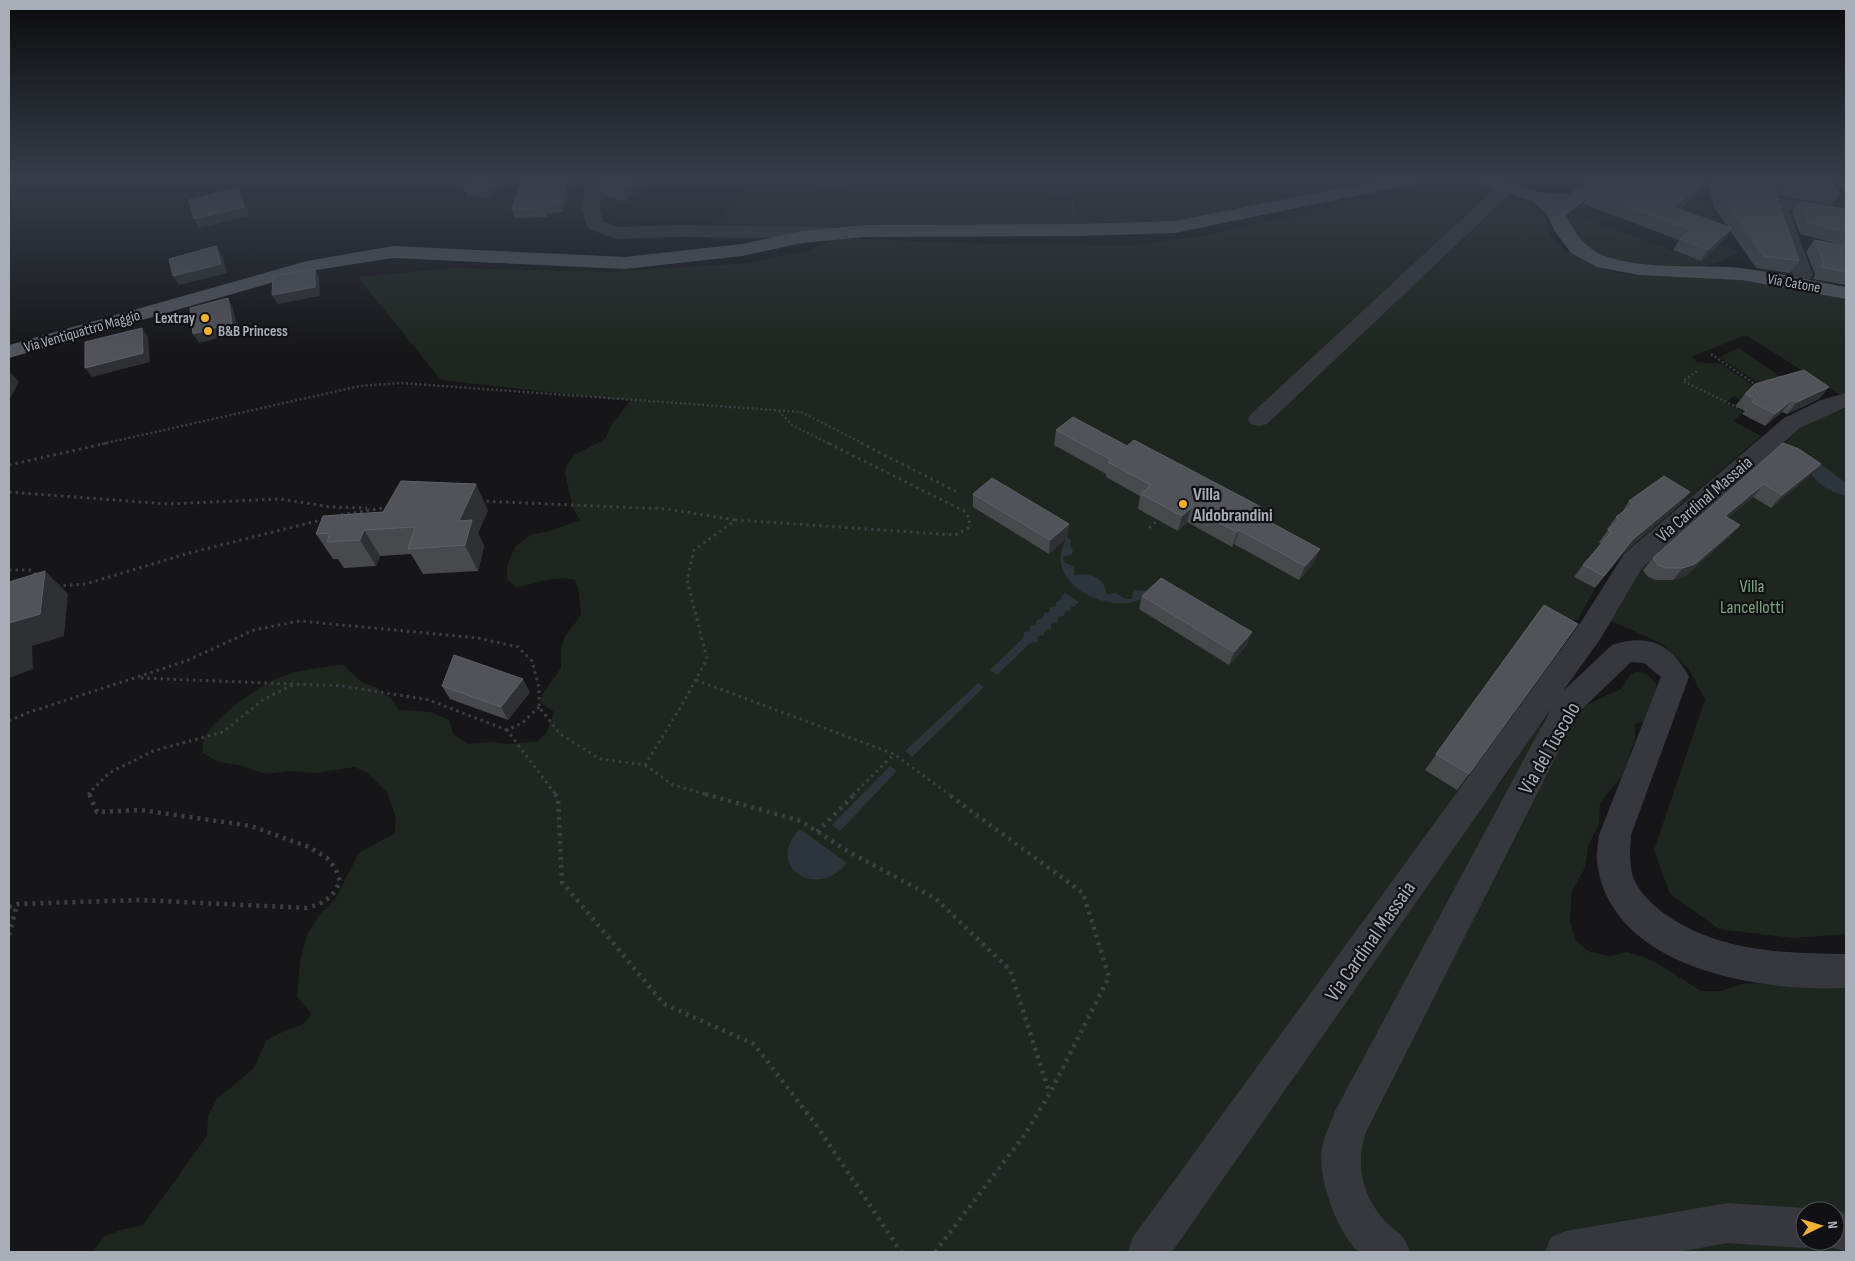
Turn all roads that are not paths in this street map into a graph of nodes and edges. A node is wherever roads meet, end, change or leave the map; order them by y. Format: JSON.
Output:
{"nodes":[{"id":1,"x":724,"y":238,"type":"edge"},
{"id":2,"x":798,"y":238,"type":"edge"},
{"id":3,"x":1452,"y":238,"type":"edge"},
{"id":4,"x":1569,"y":238,"type":"edge"},
{"id":5,"x":1797,"y":238,"type":"edge"},
{"id":6,"x":701,"y":254,"type":"junction"},
{"id":7,"x":1803,"y":276,"type":"dead end"},
{"id":8,"x":1846,"y":293,"type":"edge"},
{"id":9,"x":9,"y":352,"type":"edge"},
{"id":10,"x":1846,"y":400,"type":"edge"},
{"id":11,"x":1259,"y":419,"type":"dead end"},
{"id":12,"x":1591,"y":630,"type":"junction"},
{"id":13,"x":1622,"y":653,"type":"junction"},
{"id":14,"x":1846,"y":971,"type":"edge"},
{"id":15,"x":1795,"y":1227,"type":"edge"},
{"id":16,"x":1148,"y":1252,"type":"edge"},
{"id":17,"x":1390,"y":1252,"type":"edge"},
{"id":18,"x":1566,"y":1252,"type":"edge"}],
"edges":[{"from":1,"to":6,"type":"street"},
{"from":2,"to":6,"type":"main road","name":"Via Ventiquattro Maggio"},
{"from":3,"to":11,"type":"street"},
{"from":4,"to":8,"type":"main road","name":"Via Catone"},
{"from":5,"to":7,"type":"street"},
{"from":6,"to":9,"type":"main road","name":"Via Ventiquattro Maggio"},
{"from":10,"to":12,"type":"street","name":"Via Cardinal Massaia"},
{"from":12,"to":13,"type":"street"},
{"from":12,"to":16,"type":"street","name":"Via Cardinal Massaia"},
{"from":13,"to":14,"type":"street"},
{"from":13,"to":17,"type":"street","name":"Via del Tuscolo"},
{"from":15,"to":18,"type":"street"}]}
